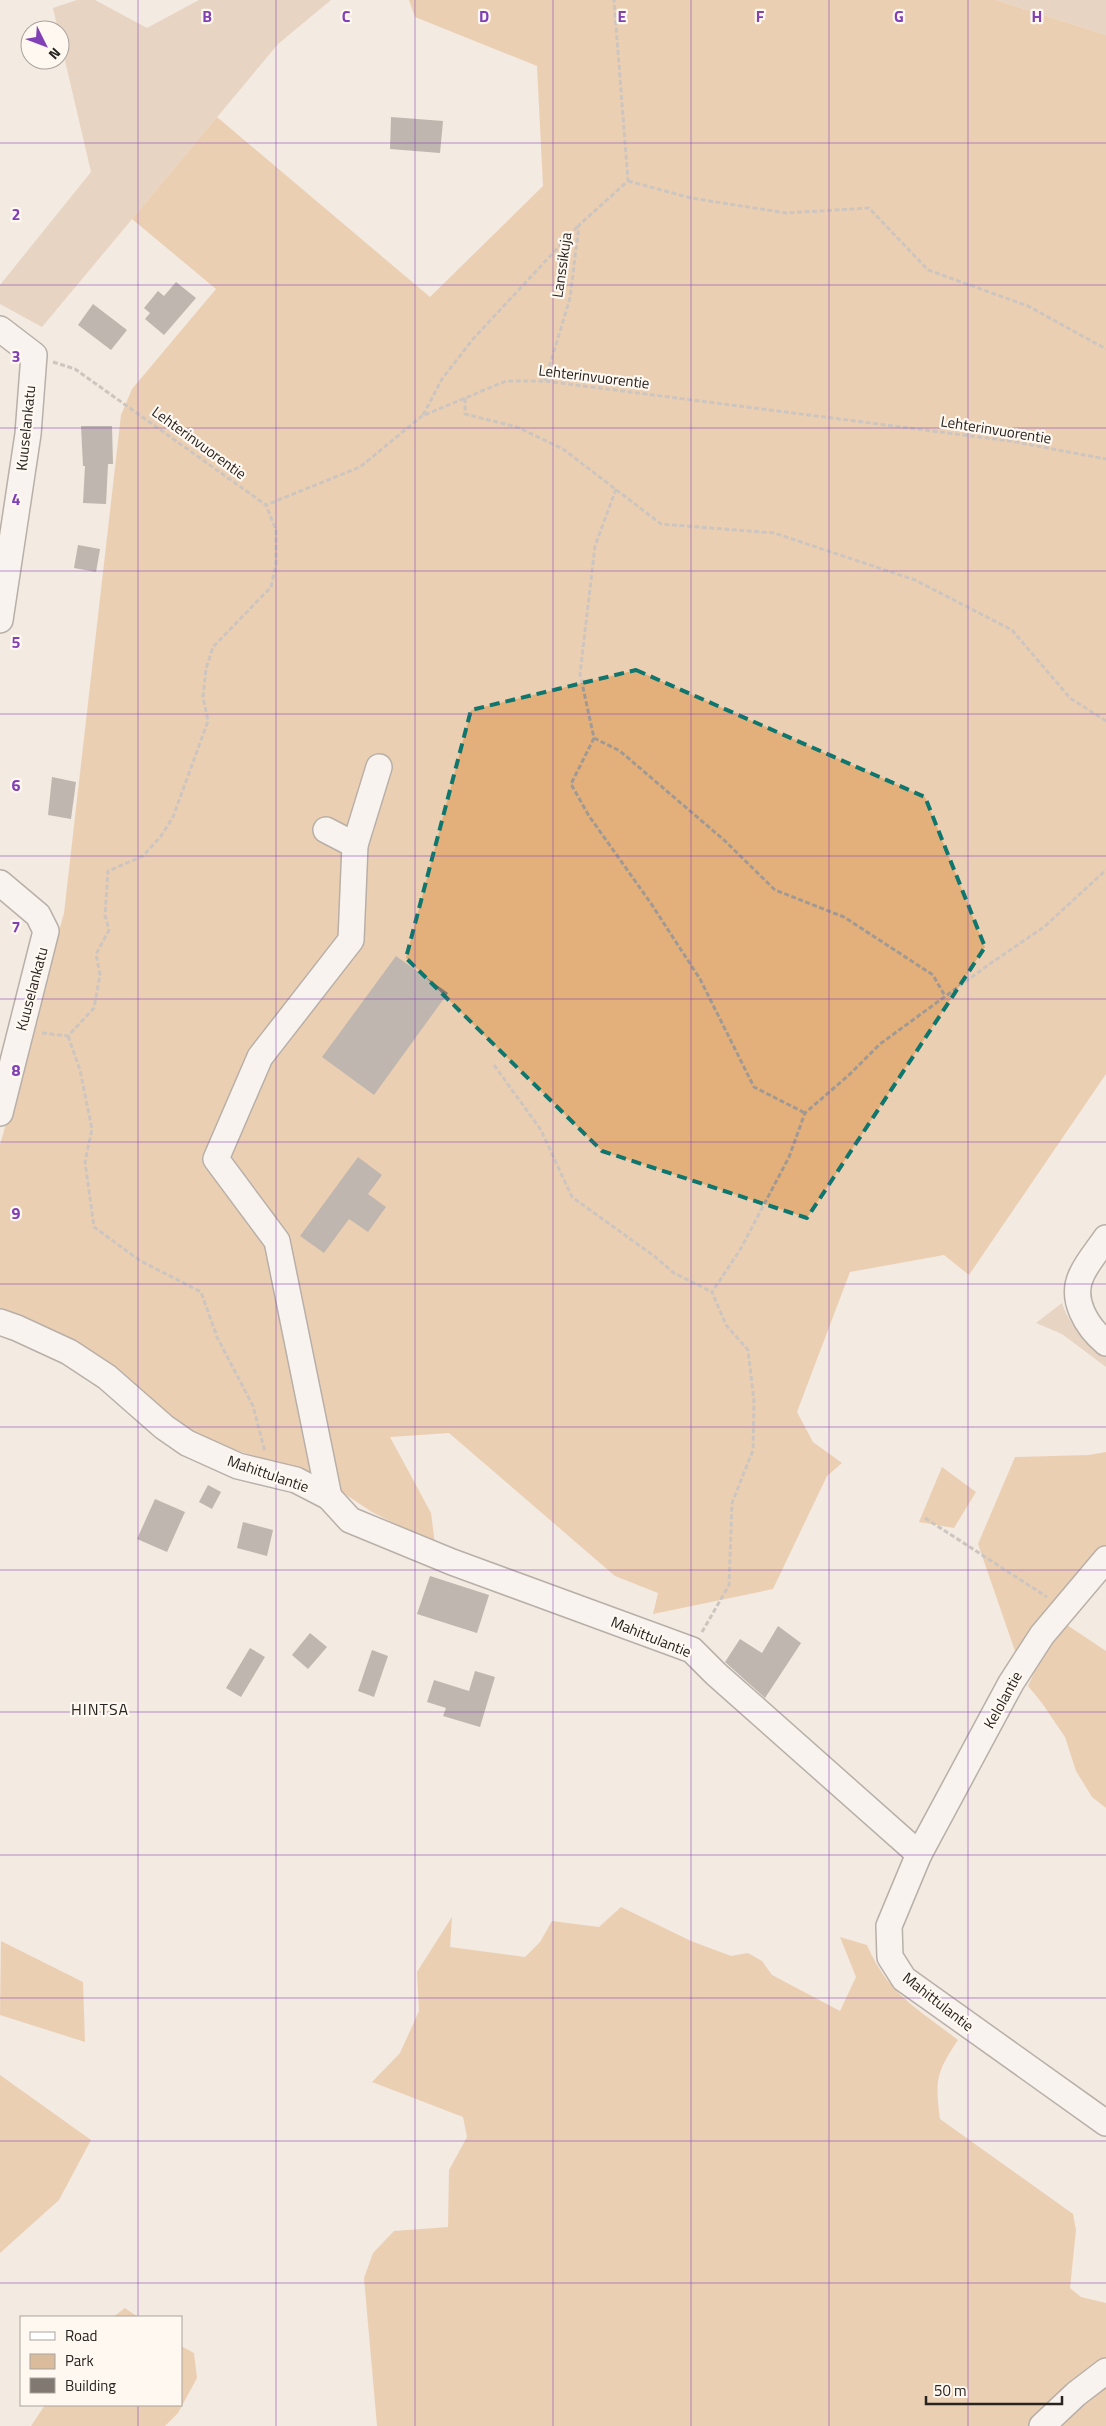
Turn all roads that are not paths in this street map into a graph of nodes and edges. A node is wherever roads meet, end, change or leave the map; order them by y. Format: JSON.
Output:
{"nodes":[{"id":1,"x":0,"y":329,"type":"edge"},
{"id":2,"x":0,"y":620,"type":"edge"},
{"id":3,"x":379,"y":767,"type":"dead end"},
{"id":4,"x":326,"y":830,"type":"dead end"},
{"id":5,"x":355,"y":846,"type":"junction"},
{"id":6,"x":0,"y":884,"type":"edge"},
{"id":7,"x":0,"y":1113,"type":"edge"},
{"id":8,"x":1106,"y":1238,"type":"edge"},
{"id":9,"x":0,"y":1322,"type":"edge"},
{"id":10,"x":1106,"y":1342,"type":"edge"},
{"id":11,"x":329,"y":1497,"type":"junction"},
{"id":12,"x":1106,"y":1559,"type":"edge"},
{"id":13,"x":919,"y":1854,"type":"junction"},
{"id":14,"x":1106,"y":2123,"type":"edge"},
{"id":15,"x":1106,"y":2371,"type":"edge"},
{"id":16,"x":1042,"y":2426,"type":"edge"}],
"edges":[{"from":1,"to":2,"type":"street","name":"Kuuselankatu"},
{"from":3,"to":5,"type":"street"},
{"from":4,"to":5,"type":"street"},
{"from":5,"to":11,"type":"street"},
{"from":6,"to":7,"type":"street","name":"Kuuselankatu"},
{"from":8,"to":10,"type":"street"},
{"from":9,"to":11,"type":"street","name":"Mahittulantie"},
{"from":11,"to":13,"type":"street","name":"Mahittulantie"},
{"from":12,"to":13,"type":"street","name":"Kelolantie"},
{"from":13,"to":14,"type":"street","name":"Mahittulantie"},
{"from":15,"to":16,"type":"street"}]}
